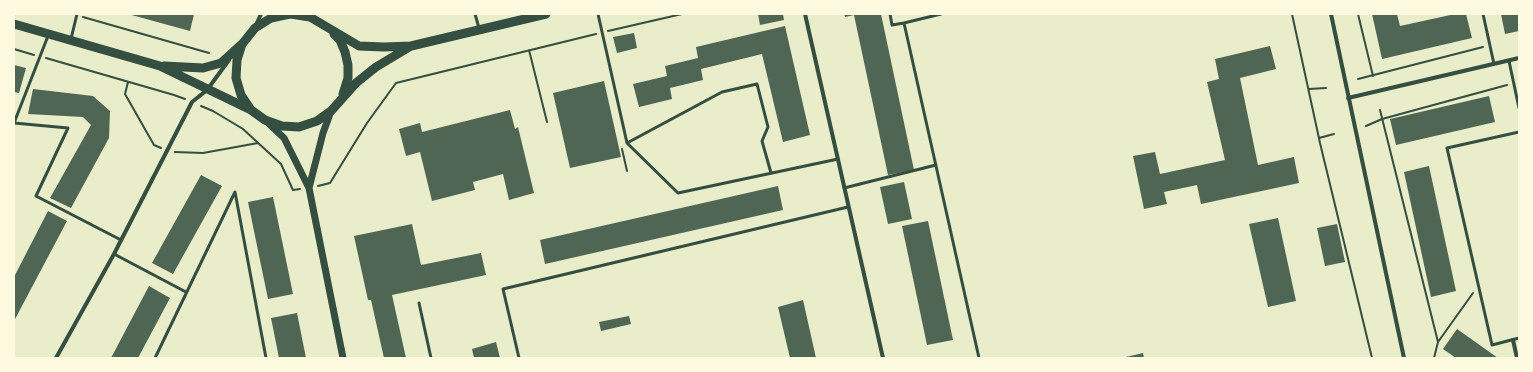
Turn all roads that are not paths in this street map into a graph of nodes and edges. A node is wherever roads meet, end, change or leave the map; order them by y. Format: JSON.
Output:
{"nodes":[{"id":1,"x":77,"y":14,"type":"edge"},
{"id":2,"x":261,"y":14,"type":"edge"},
{"id":3,"x":290,"y":14,"type":"edge"},
{"id":4,"x":475,"y":14,"type":"edge"},
{"id":5,"x":546,"y":14,"type":"edge"},
{"id":6,"x":598,"y":14,"type":"edge"},
{"id":7,"x":805,"y":14,"type":"edge"},
{"id":8,"x":890,"y":14,"type":"edge"},
{"id":9,"x":941,"y":14,"type":"edge"},
{"id":10,"x":1331,"y":14,"type":"edge"},
{"id":11,"x":1483,"y":14,"type":"edge"},
{"id":12,"x":308,"y":15,"type":"edge"},
{"id":13,"x":904,"y":23,"type":"junction"},
{"id":14,"x":14,"y":24,"type":"edge"},
{"id":15,"x":254,"y":28,"type":"junction"},
{"id":16,"x":331,"y":30,"type":"junction"},
{"id":17,"x":479,"y":30,"type":"junction"},
{"id":18,"x":49,"y":34,"type":"junction"},
{"id":19,"x":70,"y":40,"type":"junction"},
{"id":20,"x":243,"y":42,"type":"junction"},
{"id":21,"x":411,"y":46,"type":"junction"},
{"id":22,"x":1519,"y":58,"type":"edge"},
{"id":23,"x":1509,"y":61,"type":"junction"},
{"id":24,"x":1494,"y":64,"type":"junction"},
{"id":25,"x":160,"y":66,"type":"junction"},
{"id":26,"x":207,"y":90,"type":"junction"},
{"id":27,"x":1348,"y":98,"type":"junction"},
{"id":28,"x":338,"y":103,"type":"junction"},
{"id":29,"x":1519,"y":108,"type":"edge"},
{"id":30,"x":251,"y":110,"type":"junction"},
{"id":31,"x":331,"y":111,"type":"junction"},
{"id":32,"x":265,"y":120,"type":"junction"},
{"id":33,"x":14,"y":123,"type":"edge"},
{"id":34,"x":1519,"y":132,"type":"edge"},
{"id":35,"x":627,"y":143,"type":"junction"},
{"id":36,"x":838,"y":159,"type":"junction"},
{"id":37,"x":936,"y":165,"type":"junction"},
{"id":38,"x":771,"y":173,"type":"junction"},
{"id":39,"x":309,"y":188,"type":"junction"},
{"id":40,"x":844,"y":188,"type":"junction"},
{"id":41,"x":848,"y":207,"type":"junction"},
{"id":42,"x":121,"y":240,"type":"junction"},
{"id":43,"x":114,"y":254,"type":"junction"},
{"id":44,"x":186,"y":292,"type":"junction"},
{"id":45,"x":419,"y":303,"type":"dead end"},
{"id":46,"x":1519,"y":338,"type":"edge"},
{"id":47,"x":1513,"y":340,"type":"junction"},
{"id":48,"x":56,"y":358,"type":"edge"},
{"id":49,"x":155,"y":358,"type":"edge"},
{"id":50,"x":266,"y":358,"type":"edge"},
{"id":51,"x":343,"y":358,"type":"edge"},
{"id":52,"x":431,"y":358,"type":"edge"},
{"id":53,"x":519,"y":358,"type":"edge"},
{"id":54,"x":883,"y":358,"type":"edge"},
{"id":55,"x":979,"y":358,"type":"edge"},
{"id":56,"x":1404,"y":358,"type":"edge"},
{"id":57,"x":1517,"y":358,"type":"edge"}],
"edges":[{"from":1,"to":19,"type":"lane"},
{"from":2,"to":15,"type":"street"},
{"from":3,"to":12,"type":"main road"},
{"from":3,"to":15,"type":"main road"},
{"from":4,"to":17,"type":"lane"},
{"from":5,"to":17,"type":"main road"},
{"from":6,"to":35,"type":"lane"},
{"from":7,"to":36,"type":"street"},
{"from":8,"to":13,"type":"lane"},
{"from":9,"to":13,"type":"lane"},
{"from":10,"to":27,"type":"street"},
{"from":11,"to":24,"type":"lane"},
{"from":12,"to":16,"type":"main road"},
{"from":13,"to":37,"type":"lane"},
{"from":14,"to":18,"type":"main road"},
{"from":15,"to":20,"type":"main road"},
{"from":16,"to":21,"type":"main road"},
{"from":16,"to":28,"type":"main road"},
{"from":17,"to":21,"type":"main road"},
{"from":18,"to":19,"type":"main road"},
{"from":18,"to":33,"type":"lane"},
{"from":19,"to":25,"type":"main road"},
{"from":20,"to":25,"type":"main road"},
{"from":20,"to":26,"type":"street"},
{"from":20,"to":30,"type":"main road"},
{"from":21,"to":28,"type":"main road"},
{"from":22,"to":23,"type":"street"},
{"from":23,"to":24,"type":"street"},
{"from":23,"to":29,"type":"lane"},
{"from":24,"to":27,"type":"street"},
{"from":25,"to":26,"type":"main road"},
{"from":26,"to":30,"type":"main road"},
{"from":26,"to":42,"type":"street"},
{"from":27,"to":56,"type":"street"},
{"from":28,"to":31,"type":"main road"},
{"from":30,"to":32,"type":"main road"},
{"from":31,"to":32,"type":"main road"},
{"from":31,"to":39,"type":"street"},
{"from":32,"to":39,"type":"street"},
{"from":33,"to":42,"type":"lane"},
{"from":34,"to":47,"type":"lane"},
{"from":35,"to":38,"type":"lane"},
{"from":35,"to":38,"type":"lane"},
{"from":36,"to":38,"type":"lane"},
{"from":36,"to":40,"type":"street"},
{"from":37,"to":40,"type":"lane"},
{"from":37,"to":55,"type":"lane"},
{"from":39,"to":51,"type":"street"},
{"from":40,"to":41,"type":"street"},
{"from":41,"to":53,"type":"lane"},
{"from":41,"to":54,"type":"street"},
{"from":42,"to":43,"type":"street"},
{"from":43,"to":44,"type":"lane"},
{"from":43,"to":48,"type":"street"},
{"from":44,"to":49,"type":"lane"},
{"from":44,"to":50,"type":"lane"},
{"from":45,"to":52,"type":"lane"},
{"from":46,"to":47,"type":"lane"},
{"from":47,"to":57,"type":"street"}]}
